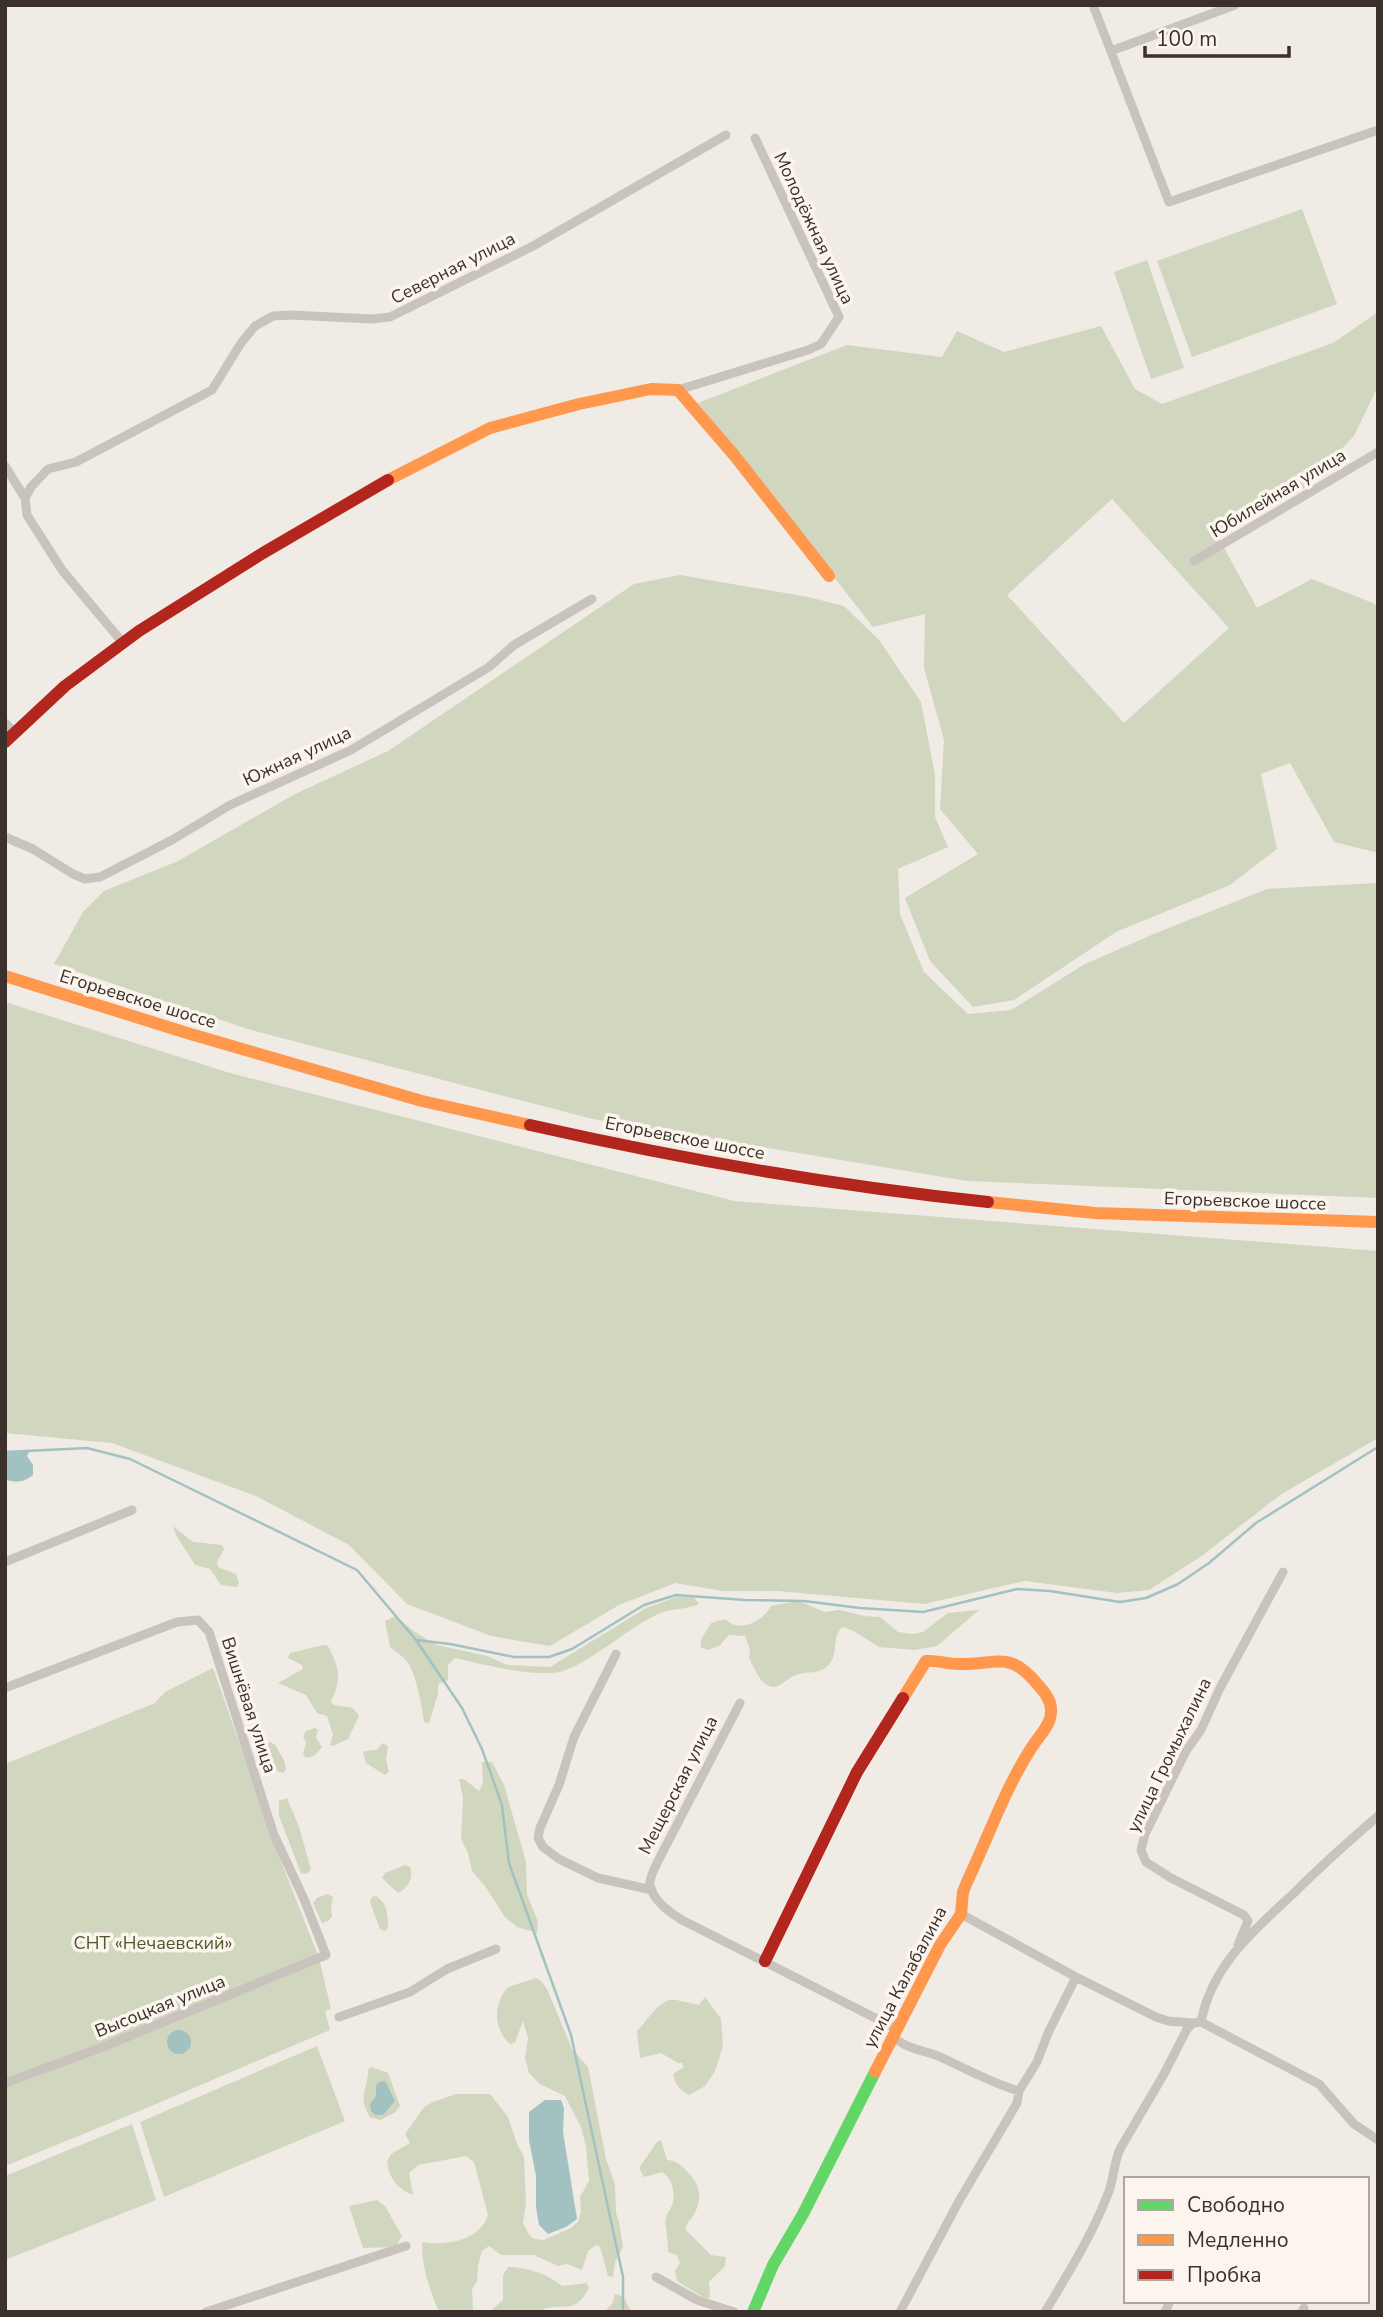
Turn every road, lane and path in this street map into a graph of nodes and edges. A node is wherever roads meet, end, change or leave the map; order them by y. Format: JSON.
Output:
{"nodes":[{"id":1,"x":1093,"y":5,"type":"edge"},
{"id":2,"x":1235,"y":5,"type":"edge"},
{"id":3,"x":1111,"y":51,"type":"junction"},
{"id":4,"x":1378,"y":130,"type":"edge"},
{"id":5,"x":726,"y":135,"type":"dead end"},
{"id":6,"x":755,"y":138,"type":"dead end"},
{"id":7,"x":678,"y":390,"type":"junction"},
{"id":8,"x":1378,"y":452,"type":"edge"},
{"id":9,"x":5,"y":466,"type":"edge"},
{"id":10,"x":25,"y":498,"type":"junction"},
{"id":11,"x":1194,"y":561,"type":"dead end"},
{"id":12,"x":829,"y":576,"type":"dead end"},
{"id":13,"x":592,"y":599,"type":"dead end"},
{"id":14,"x":123,"y":643,"type":"junction"},
{"id":15,"x":8,"y":732,"type":"edge"},
{"id":16,"x":5,"y":837,"type":"edge"},
{"id":17,"x":5,"y":976,"type":"edge"},
{"id":18,"x":1378,"y":1222,"type":"edge"},
{"id":19,"x":132,"y":1510,"type":"dead end"},
{"id":20,"x":5,"y":1562,"type":"edge"},
{"id":21,"x":1283,"y":1572,"type":"dead end"},
{"id":22,"x":616,"y":1654,"type":"dead end"},
{"id":23,"x":5,"y":1688,"type":"edge"},
{"id":24,"x":740,"y":1703,"type":"dead end"},
{"id":25,"x":1378,"y":1816,"type":"edge"},
{"id":26,"x":652,"y":1890,"type":"junction"},
{"id":27,"x":961,"y":1914,"type":"junction"},
{"id":28,"x":1237,"y":1946,"type":"junction"},
{"id":29,"x":496,"y":1949,"type":"dead end"},
{"id":30,"x":326,"y":1955,"type":"joint"},
{"id":31,"x":765,"y":1961,"type":"junction"},
{"id":32,"x":1076,"y":1977,"type":"junction"},
{"id":33,"x":339,"y":2017,"type":"dead end"},
{"id":34,"x":1197,"y":2022,"type":"junction"},
{"id":35,"x":895,"y":2033,"type":"junction"},
{"id":36,"x":5,"y":2083,"type":"edge"},
{"id":37,"x":1019,"y":2091,"type":"junction"},
{"id":38,"x":1378,"y":2140,"type":"edge"},
{"id":39,"x":406,"y":2246,"type":"dead end"},
{"id":40,"x":656,"y":2277,"type":"dead end"},
{"id":41,"x":206,"y":2312,"type":"edge"},
{"id":42,"x":734,"y":2312,"type":"edge"},
{"id":43,"x":753,"y":2312,"type":"edge"},
{"id":44,"x":900,"y":2312,"type":"edge"},
{"id":45,"x":1045,"y":2312,"type":"edge"}],
"edges":[{"from":1,"to":3,"type":"street"},
{"from":2,"to":3,"type":"street"},
{"from":3,"to":4,"type":"street"},
{"from":5,"to":10,"type":"street","name":"Северная улица"},
{"from":6,"to":7,"type":"street","name":"Молодёжная улица"},
{"from":7,"to":12,"type":"street"},
{"from":7,"to":14,"type":"street"},
{"from":8,"to":11,"type":"street","name":"Юбилейная улица"},
{"from":9,"to":10,"type":"street"},
{"from":10,"to":14,"type":"street"},
{"from":13,"to":16,"type":"street","name":"Южная улица"},
{"from":14,"to":15,"type":"street"},
{"from":17,"to":18,"type":"street","name":"Егорьевское шоссе"},
{"from":19,"to":20,"type":"street"},
{"from":21,"to":28,"type":"street","name":"улица Громыхалина"},
{"from":22,"to":26,"type":"street"},
{"from":23,"to":30,"type":"street","name":"Вишнёвая улица"},
{"from":24,"to":26,"type":"street","name":"Мещерская улица"},
{"from":25,"to":28,"type":"street"},
{"from":26,"to":31,"type":"street"},
{"from":27,"to":31,"type":"street","name":"улица Калабалина"},
{"from":27,"to":32,"type":"street"},
{"from":27,"to":35,"type":"street","name":"улица Калабалина"},
{"from":28,"to":34,"type":"street"},
{"from":29,"to":33,"type":"street"},
{"from":30,"to":36,"type":"street","name":"Высоцкая улица"},
{"from":31,"to":35,"type":"street"},
{"from":32,"to":34,"type":"street"},
{"from":32,"to":37,"type":"street"},
{"from":34,"to":38,"type":"street"},
{"from":34,"to":45,"type":"street"},
{"from":35,"to":37,"type":"street"},
{"from":35,"to":43,"type":"street","name":"улица Калабалина"},
{"from":37,"to":44,"type":"street"},
{"from":39,"to":41,"type":"street"},
{"from":40,"to":42,"type":"street"}]}
